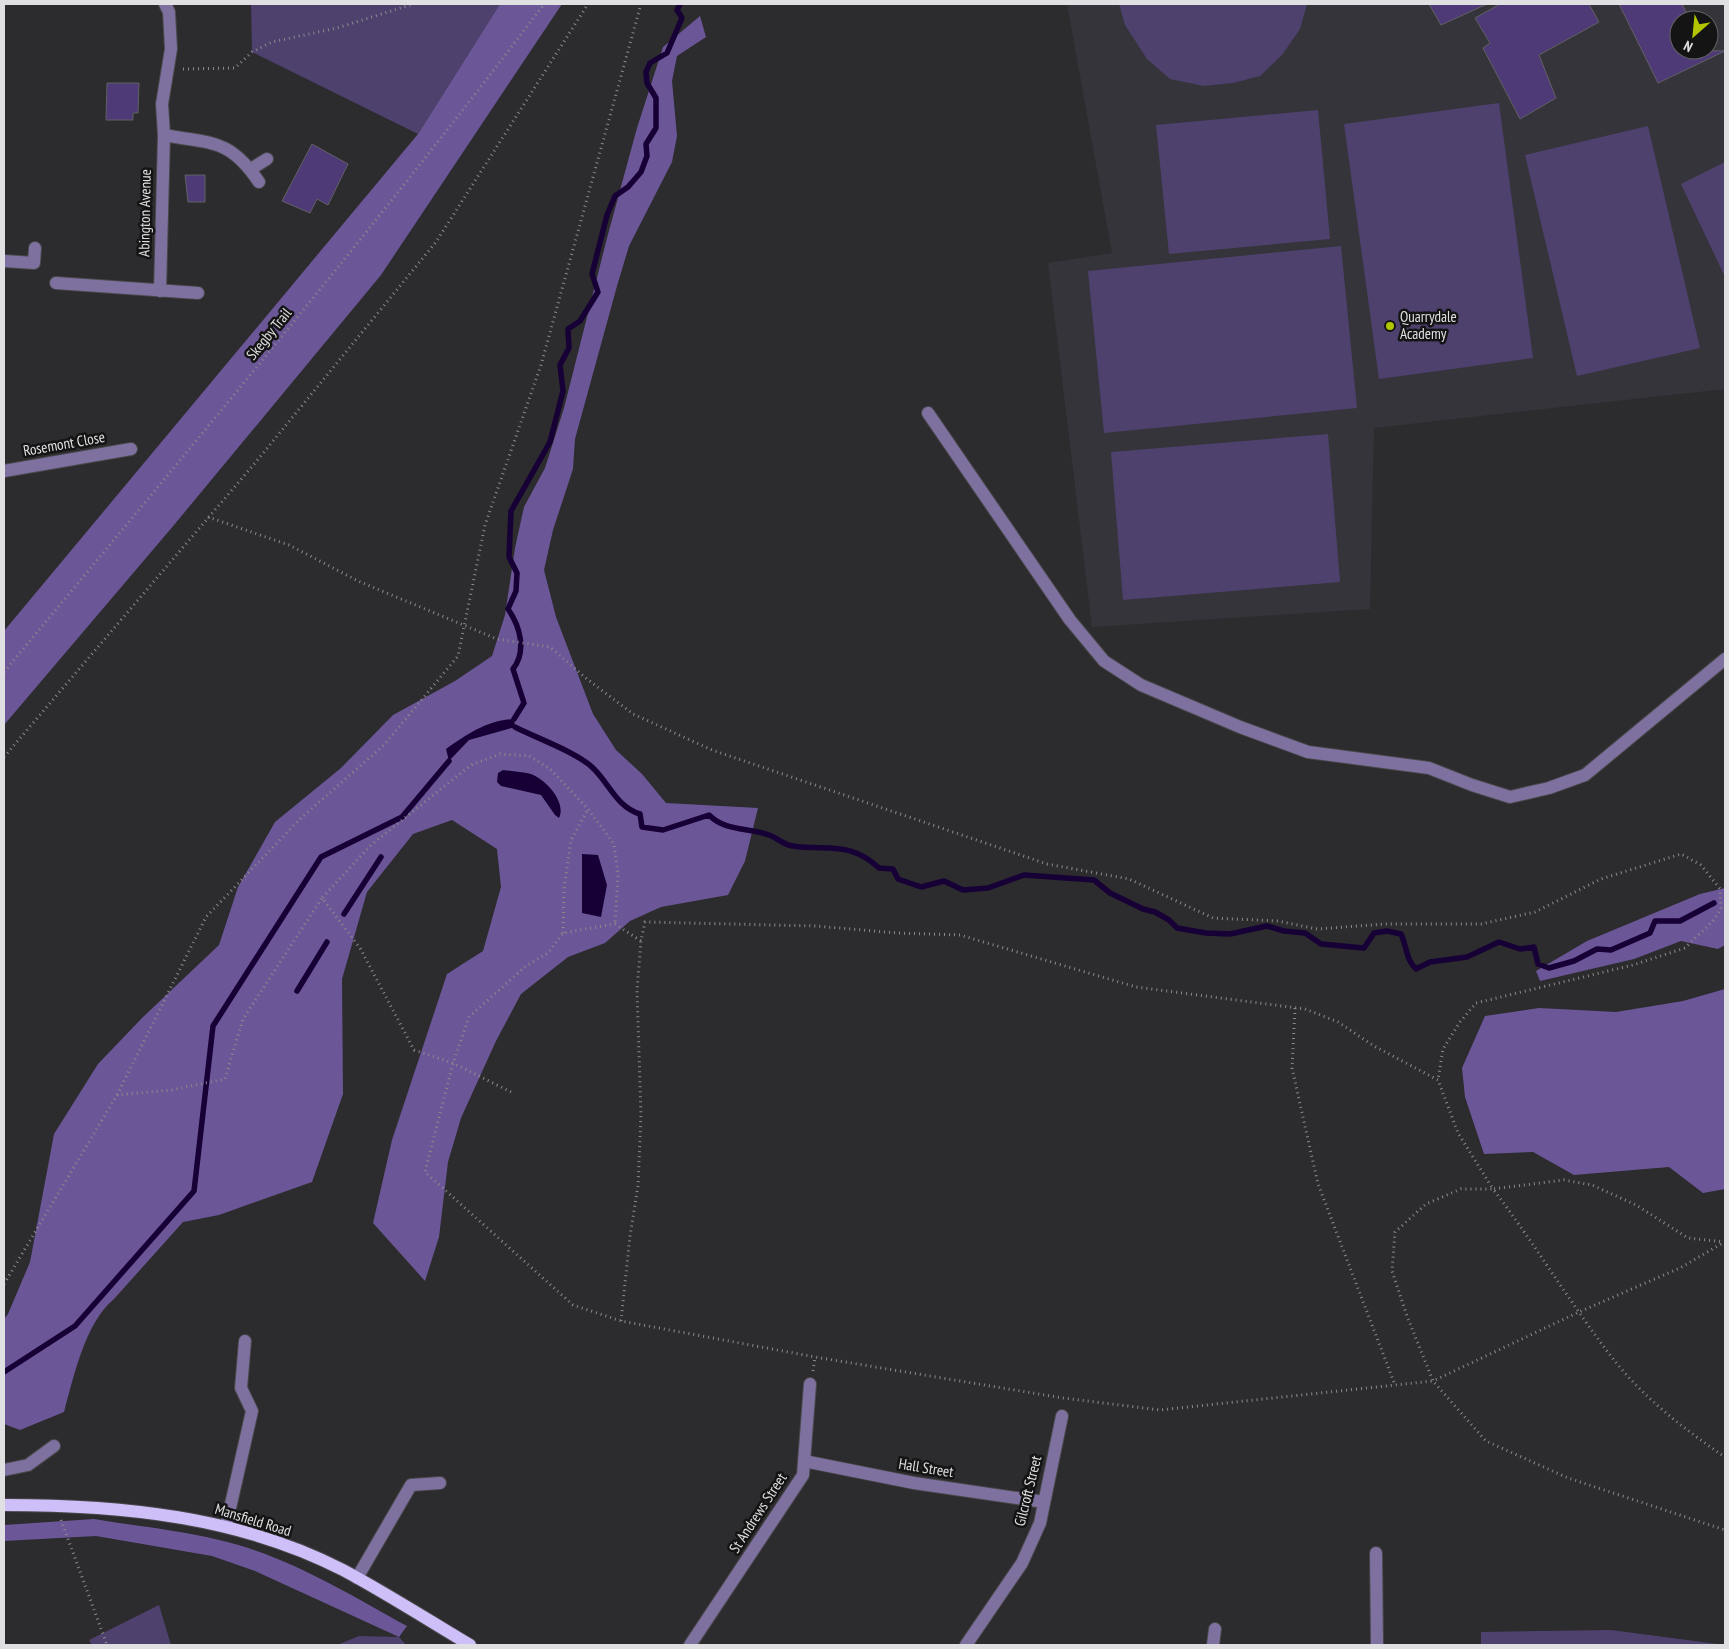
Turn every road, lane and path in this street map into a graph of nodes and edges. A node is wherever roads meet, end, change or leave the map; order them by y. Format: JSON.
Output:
{"nodes":[{"id":1,"x":165,"y":4,"type":"edge"},
{"id":2,"x":413,"y":4,"type":"edge"},
{"id":3,"x":544,"y":4,"type":"edge"},
{"id":4,"x":588,"y":4,"type":"edge"},
{"id":5,"x":641,"y":4,"type":"edge"},
{"id":6,"x":169,"y":70,"type":"junction"},
{"id":7,"x":164,"y":135,"type":"junction"},
{"id":8,"x":267,"y":159,"type":"dead end"},
{"id":9,"x":250,"y":169,"type":"junction"},
{"id":10,"x":259,"y":182,"type":"dead end"},
{"id":11,"x":35,"y":248,"type":"dead end"},
{"id":12,"x":4,"y":261,"type":"edge"},
{"id":13,"x":56,"y":283,"type":"dead end"},
{"id":14,"x":160,"y":291,"type":"junction"},
{"id":15,"x":198,"y":293,"type":"dead end"},
{"id":16,"x":928,"y":413,"type":"dead end"},
{"id":17,"x":131,"y":449,"type":"dead end"},
{"id":18,"x":4,"y":471,"type":"edge"},
{"id":19,"x":208,"y":518,"type":"junction"},
{"id":20,"x":464,"y":625,"type":"junction"},
{"id":21,"x":1725,"y":659,"type":"edge"},
{"id":22,"x":4,"y":672,"type":"edge"},
{"id":23,"x":4,"y":757,"type":"edge"},
{"id":24,"x":588,"y":809,"type":"junction"},
{"id":25,"x":322,"y":898,"type":"junction"},
{"id":26,"x":615,"y":924,"type":"junction"},
{"id":27,"x":563,"y":934,"type":"junction"},
{"id":28,"x":641,"y":941,"type":"junction"},
{"id":29,"x":1295,"y":1008,"type":"junction"},
{"id":30,"x":453,"y":1063,"type":"junction"},
{"id":31,"x":1438,"y":1080,"type":"junction"},
{"id":32,"x":511,"y":1092,"type":"dead end"},
{"id":33,"x":117,"y":1095,"type":"junction"},
{"id":34,"x":1493,"y":1189,"type":"junction"},
{"id":35,"x":1723,"y":1243,"type":"edge"},
{"id":36,"x":4,"y":1284,"type":"edge"},
{"id":37,"x":1579,"y":1312,"type":"junction"},
{"id":38,"x":621,"y":1321,"type":"junction"},
{"id":39,"x":245,"y":1341,"type":"dead end"},
{"id":40,"x":1433,"y":1381,"type":"junction"},
{"id":41,"x":810,"y":1384,"type":"dead end"},
{"id":42,"x":1395,"y":1385,"type":"junction"},
{"id":43,"x":1062,"y":1416,"type":"dead end"},
{"id":44,"x":54,"y":1446,"type":"dead end"},
{"id":45,"x":1725,"y":1457,"type":"edge"},
{"id":46,"x":804,"y":1461,"type":"junction"},
{"id":47,"x":4,"y":1470,"type":"edge"},
{"id":48,"x":440,"y":1483,"type":"dead end"},
{"id":49,"x":1044,"y":1502,"type":"junction"},
{"id":50,"x":4,"y":1505,"type":"edge"},
{"id":51,"x":63,"y":1524,"type":"dead end"},
{"id":52,"x":226,"y":1526,"type":"junction"},
{"id":53,"x":1725,"y":1530,"type":"edge"},
{"id":54,"x":1376,"y":1553,"type":"dead end"},
{"id":55,"x":357,"y":1578,"type":"junction"},
{"id":56,"x":1215,"y":1629,"type":"dead end"},
{"id":57,"x":108,"y":1645,"type":"edge"},
{"id":58,"x":470,"y":1645,"type":"edge"},
{"id":59,"x":690,"y":1645,"type":"edge"},
{"id":60,"x":966,"y":1645,"type":"edge"},
{"id":61,"x":1213,"y":1645,"type":"edge"},
{"id":62,"x":1377,"y":1645,"type":"edge"}],
"edges":[{"from":1,"to":6,"type":"street","name":"Abington Avenue"},
{"from":2,"to":6,"type":"path"},
{"from":3,"to":22,"type":"path","name":"Skegby Trail"},
{"from":4,"to":19,"type":"path"},
{"from":5,"to":20,"type":"path"},
{"from":6,"to":7,"type":"street","name":"Abington Avenue"},
{"from":7,"to":9,"type":"street"},
{"from":7,"to":14,"type":"street","name":"Abington Avenue"},
{"from":8,"to":9,"type":"street"},
{"from":9,"to":10,"type":"street"},
{"from":11,"to":12,"type":"street"},
{"from":13,"to":14,"type":"street"},
{"from":14,"to":15,"type":"street"},
{"from":16,"to":21,"type":"street"},
{"from":17,"to":18,"type":"street","name":"Rosemont Close"},
{"from":19,"to":20,"type":"path"},
{"from":19,"to":23,"type":"path"},
{"from":20,"to":31,"type":"path"},
{"from":20,"to":33,"type":"path"},
{"from":24,"to":25,"type":"path"},
{"from":24,"to":26,"type":"path"},
{"from":24,"to":27,"type":"path"},
{"from":25,"to":30,"type":"path"},
{"from":25,"to":33,"type":"path"},
{"from":26,"to":27,"type":"path"},
{"from":26,"to":28,"type":"path"},
{"from":27,"to":30,"type":"path"},
{"from":28,"to":29,"type":"path"},
{"from":28,"to":38,"type":"path"},
{"from":29,"to":31,"type":"path"},
{"from":29,"to":42,"type":"path"},
{"from":30,"to":32,"type":"path"},
{"from":30,"to":38,"type":"path"},
{"from":31,"to":34,"type":"path"},
{"from":33,"to":36,"type":"path"},
{"from":34,"to":35,"type":"path"},
{"from":34,"to":37,"type":"path"},
{"from":34,"to":40,"type":"path"},
{"from":35,"to":37,"type":"path"},
{"from":37,"to":40,"type":"path"},
{"from":37,"to":45,"type":"path"},
{"from":38,"to":42,"type":"path"},
{"from":39,"to":52,"type":"street"},
{"from":40,"to":42,"type":"path"},
{"from":40,"to":53,"type":"path"},
{"from":41,"to":46,"type":"street","name":"St Andrews Street"},
{"from":43,"to":49,"type":"street","name":"Gilcroft Street"},
{"from":44,"to":47,"type":"street"},
{"from":46,"to":49,"type":"street","name":"Hall Street"},
{"from":46,"to":59,"type":"street","name":"St Andrews Street"},
{"from":48,"to":55,"type":"street"},
{"from":49,"to":60,"type":"street","name":"Gilcroft Street"},
{"from":50,"to":52,"type":"main road","name":"Mansfield Road"},
{"from":51,"to":57,"type":"path"},
{"from":52,"to":55,"type":"main road","name":"Mansfield Road"},
{"from":54,"to":62,"type":"street"},
{"from":55,"to":58,"type":"main road","name":"Mansfield Road"},
{"from":56,"to":61,"type":"street"}]}
